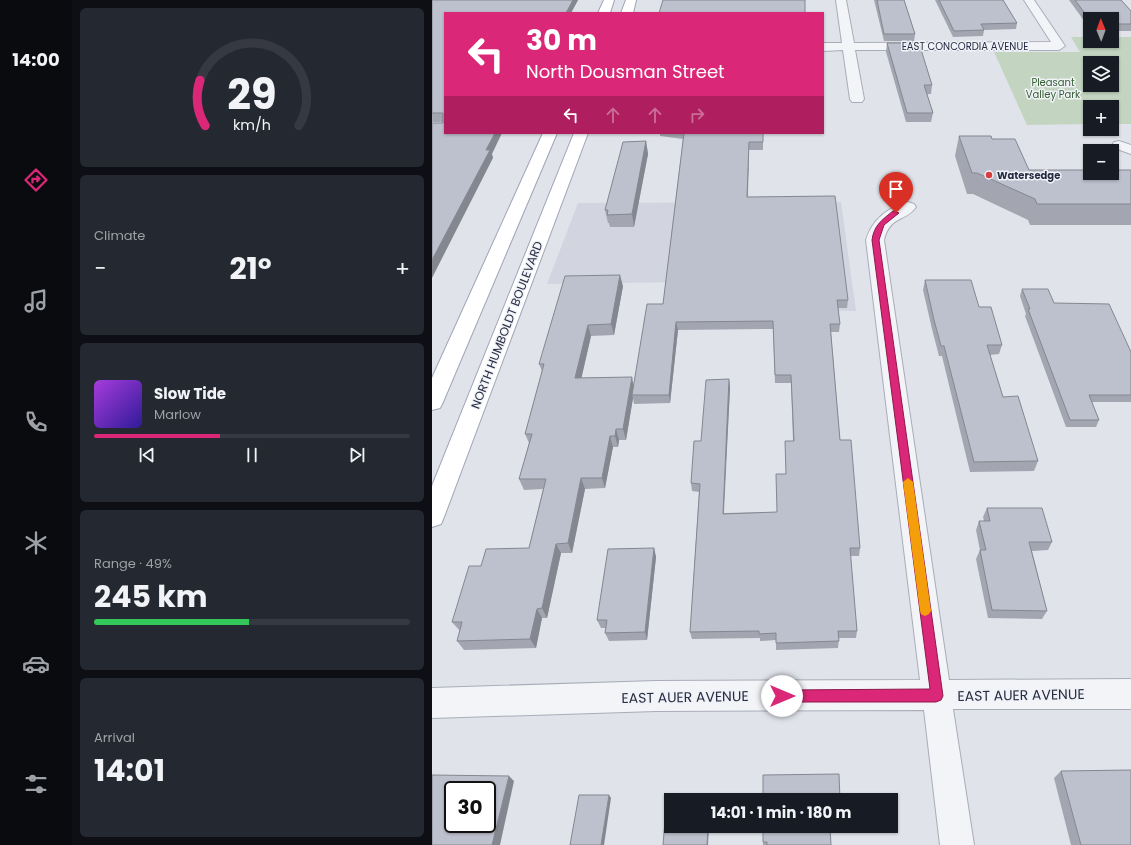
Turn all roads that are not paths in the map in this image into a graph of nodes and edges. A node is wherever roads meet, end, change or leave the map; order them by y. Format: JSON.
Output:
{"nodes":[{"id":1,"x":609,"y":0,"type":"edge"},
{"id":2,"x":631,"y":0,"type":"edge"},
{"id":3,"x":841,"y":0,"type":"edge"},
{"id":4,"x":1029,"y":0,"type":"edge"},
{"id":5,"x":604,"y":12,"type":"edge"},
{"id":6,"x":626,"y":12,"type":"edge"},
{"id":7,"x":824,"y":47,"type":"edge"},
{"id":8,"x":849,"y":47,"type":"junction"},
{"id":9,"x":857,"y":99,"type":"dead end"},
{"id":10,"x":550,"y":134,"type":"edge"},
{"id":11,"x":581,"y":134,"type":"edge"},
{"id":12,"x":908,"y":207,"type":"dead end"},
{"id":13,"x":432,"y":402,"type":"edge"},
{"id":14,"x":432,"y":517,"type":"edge"},
{"id":15,"x":1131,"y":694,"type":"edge"},
{"id":16,"x":936,"y":696,"type":"junction"},
{"id":17,"x":432,"y":703,"type":"edge"},
{"id":18,"x":957,"y":845,"type":"edge"}],
"edges":[{"from":1,"to":5,"type":"main road"},
{"from":2,"to":6,"type":"main road"},
{"from":3,"to":8,"type":"street"},
{"from":4,"to":8,"type":"street","name":"EAST CONCORDIA AVENUE"},
{"from":7,"to":8,"type":"street","name":"EAST CONCORDIA AVENUE"},
{"from":8,"to":9,"type":"street"},
{"from":10,"to":13,"type":"main road"},
{"from":11,"to":14,"type":"main road","name":"NORTH HUMBOLDT BOULEVARD"},
{"from":12,"to":16,"type":"street"},
{"from":15,"to":16,"type":"street","name":"EAST AUER AVENUE"},
{"from":16,"to":17,"type":"street","name":"EAST AUER AVENUE"},
{"from":16,"to":18,"type":"street"}]}
